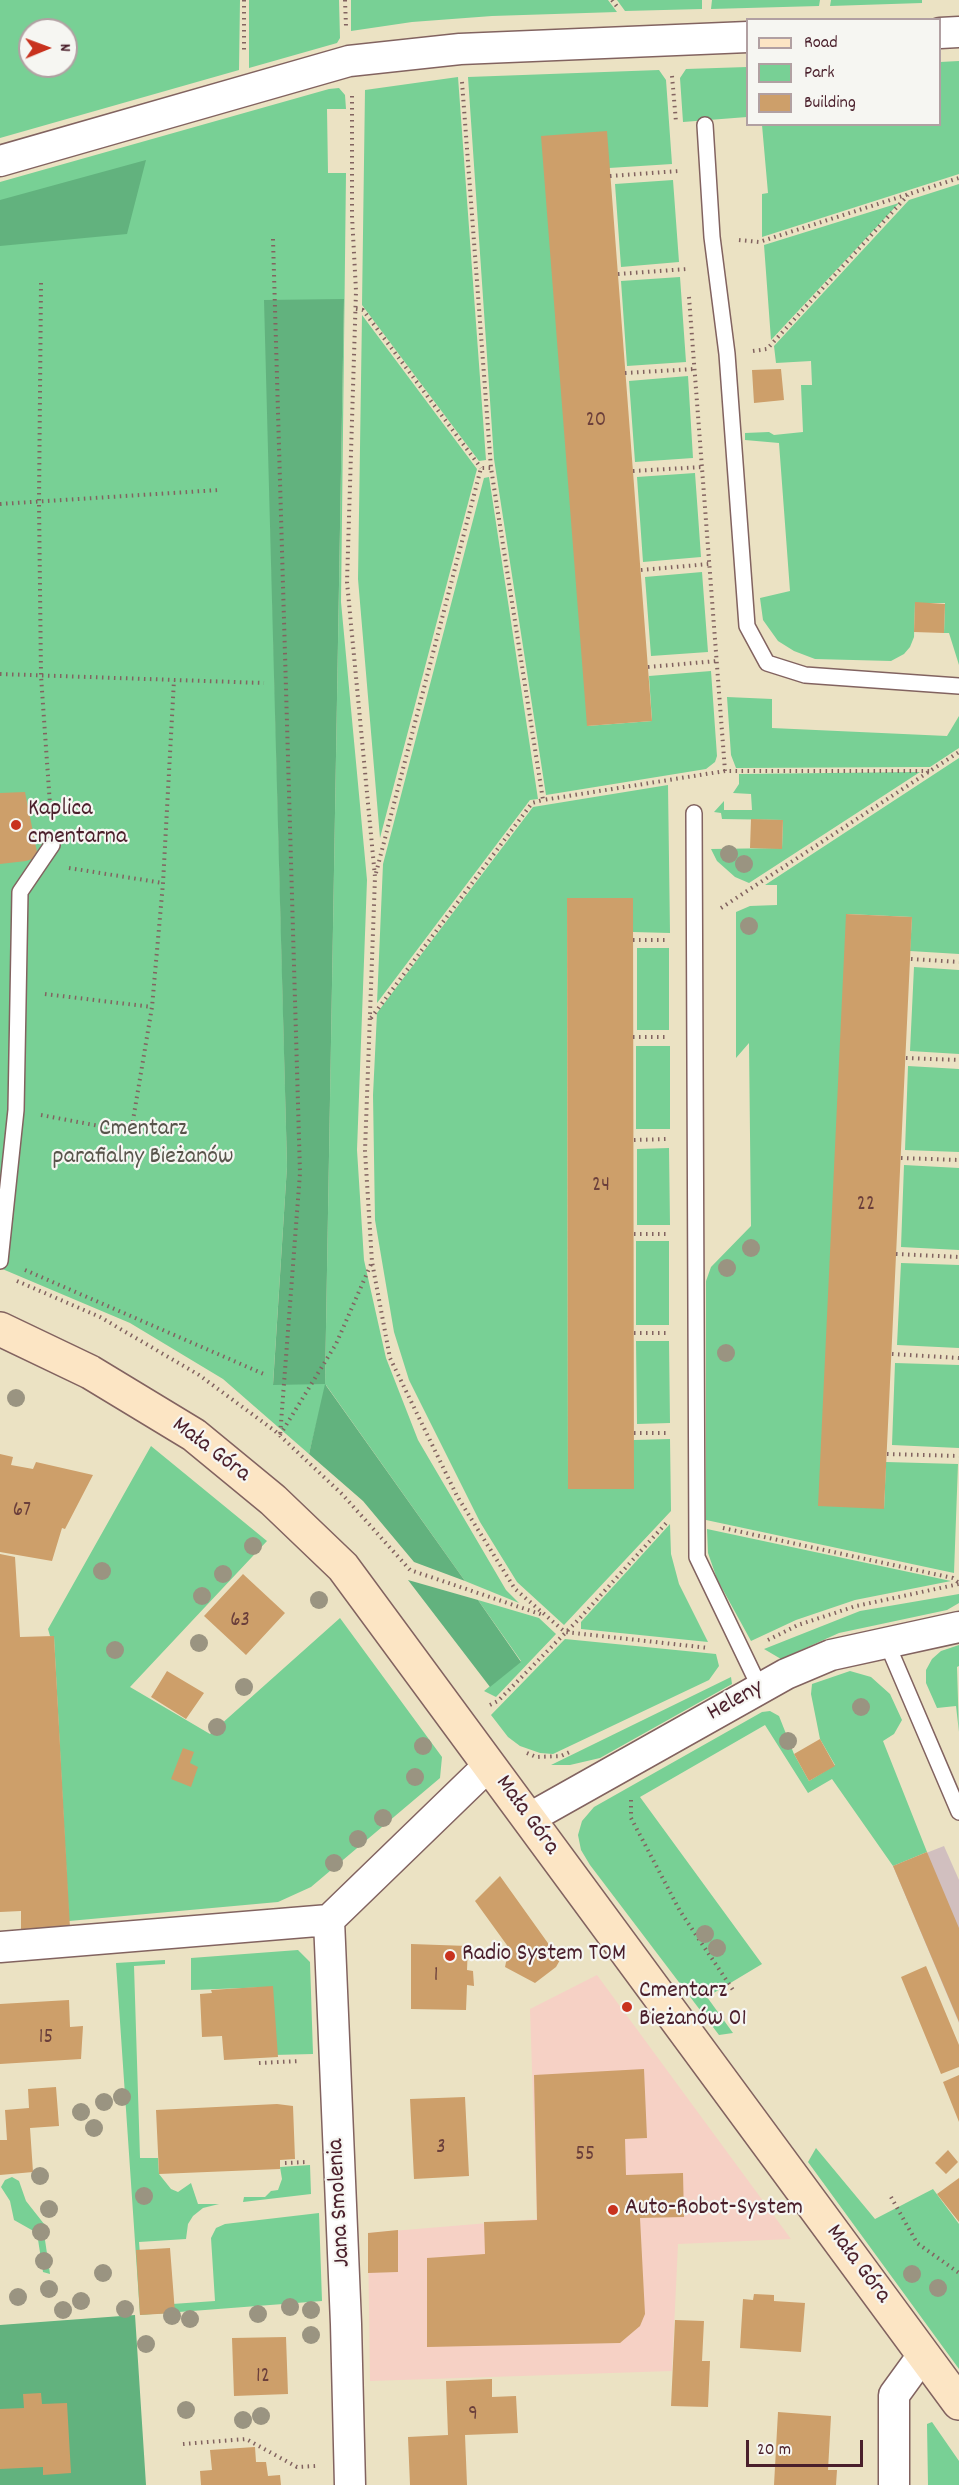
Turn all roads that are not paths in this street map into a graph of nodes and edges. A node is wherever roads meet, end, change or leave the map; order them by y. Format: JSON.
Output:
{"nodes":[{"id":1,"x":959,"y":32,"type":"edge"},
{"id":2,"x":941,"y":33,"type":"edge"},
{"id":3,"x":746,"y":38,"type":"edge"},
{"id":4,"x":705,"y":125,"type":"dead end"},
{"id":5,"x":0,"y":161,"type":"edge"},
{"id":6,"x":959,"y":686,"type":"edge"},
{"id":7,"x":694,"y":813,"type":"dead end"},
{"id":8,"x":52,"y":845,"type":"road end"},
{"id":9,"x":0,"y":1260,"type":"edge"},
{"id":10,"x":0,"y":1329,"type":"edge"},
{"id":11,"x":959,"y":1627,"type":"edge"},
{"id":12,"x":886,"y":1641,"type":"junction"},
{"id":13,"x":760,"y":1688,"type":"junction"},
{"id":14,"x":489,"y":1765,"type":"junction"},
{"id":15,"x":959,"y":1812,"type":"edge"},
{"id":16,"x":528,"y":1819,"type":"junction"},
{"id":17,"x":329,"y":1920,"type":"junction"},
{"id":18,"x":0,"y":1947,"type":"edge"},
{"id":19,"x":923,"y":2355,"type":"junction"},
{"id":20,"x":959,"y":2403,"type":"edge"},
{"id":21,"x":350,"y":2485,"type":"edge"},
{"id":22,"x":894,"y":2485,"type":"edge"}],
"edges":[{"from":1,"to":2,"type":"street"},
{"from":3,"to":5,"type":"street"},
{"from":4,"to":6,"type":"lane"},
{"from":7,"to":13,"type":"lane"},
{"from":8,"to":9,"type":"lane"},
{"from":10,"to":14,"type":"street","name":"Mała Góra"},
{"from":11,"to":12,"type":"street","name":"Heleny"},
{"from":12,"to":13,"type":"street","name":"Heleny"},
{"from":12,"to":15,"type":"lane"},
{"from":13,"to":16,"type":"street","name":"Heleny"},
{"from":14,"to":16,"type":"street","name":"Mała Góra"},
{"from":14,"to":17,"type":"street"},
{"from":16,"to":19,"type":"street","name":"Mała Góra"},
{"from":17,"to":18,"type":"street"},
{"from":17,"to":21,"type":"street","name":"Jana Smolenia"},
{"from":19,"to":20,"type":"street","name":"Mała Góra"},
{"from":19,"to":22,"type":"street"}]}
